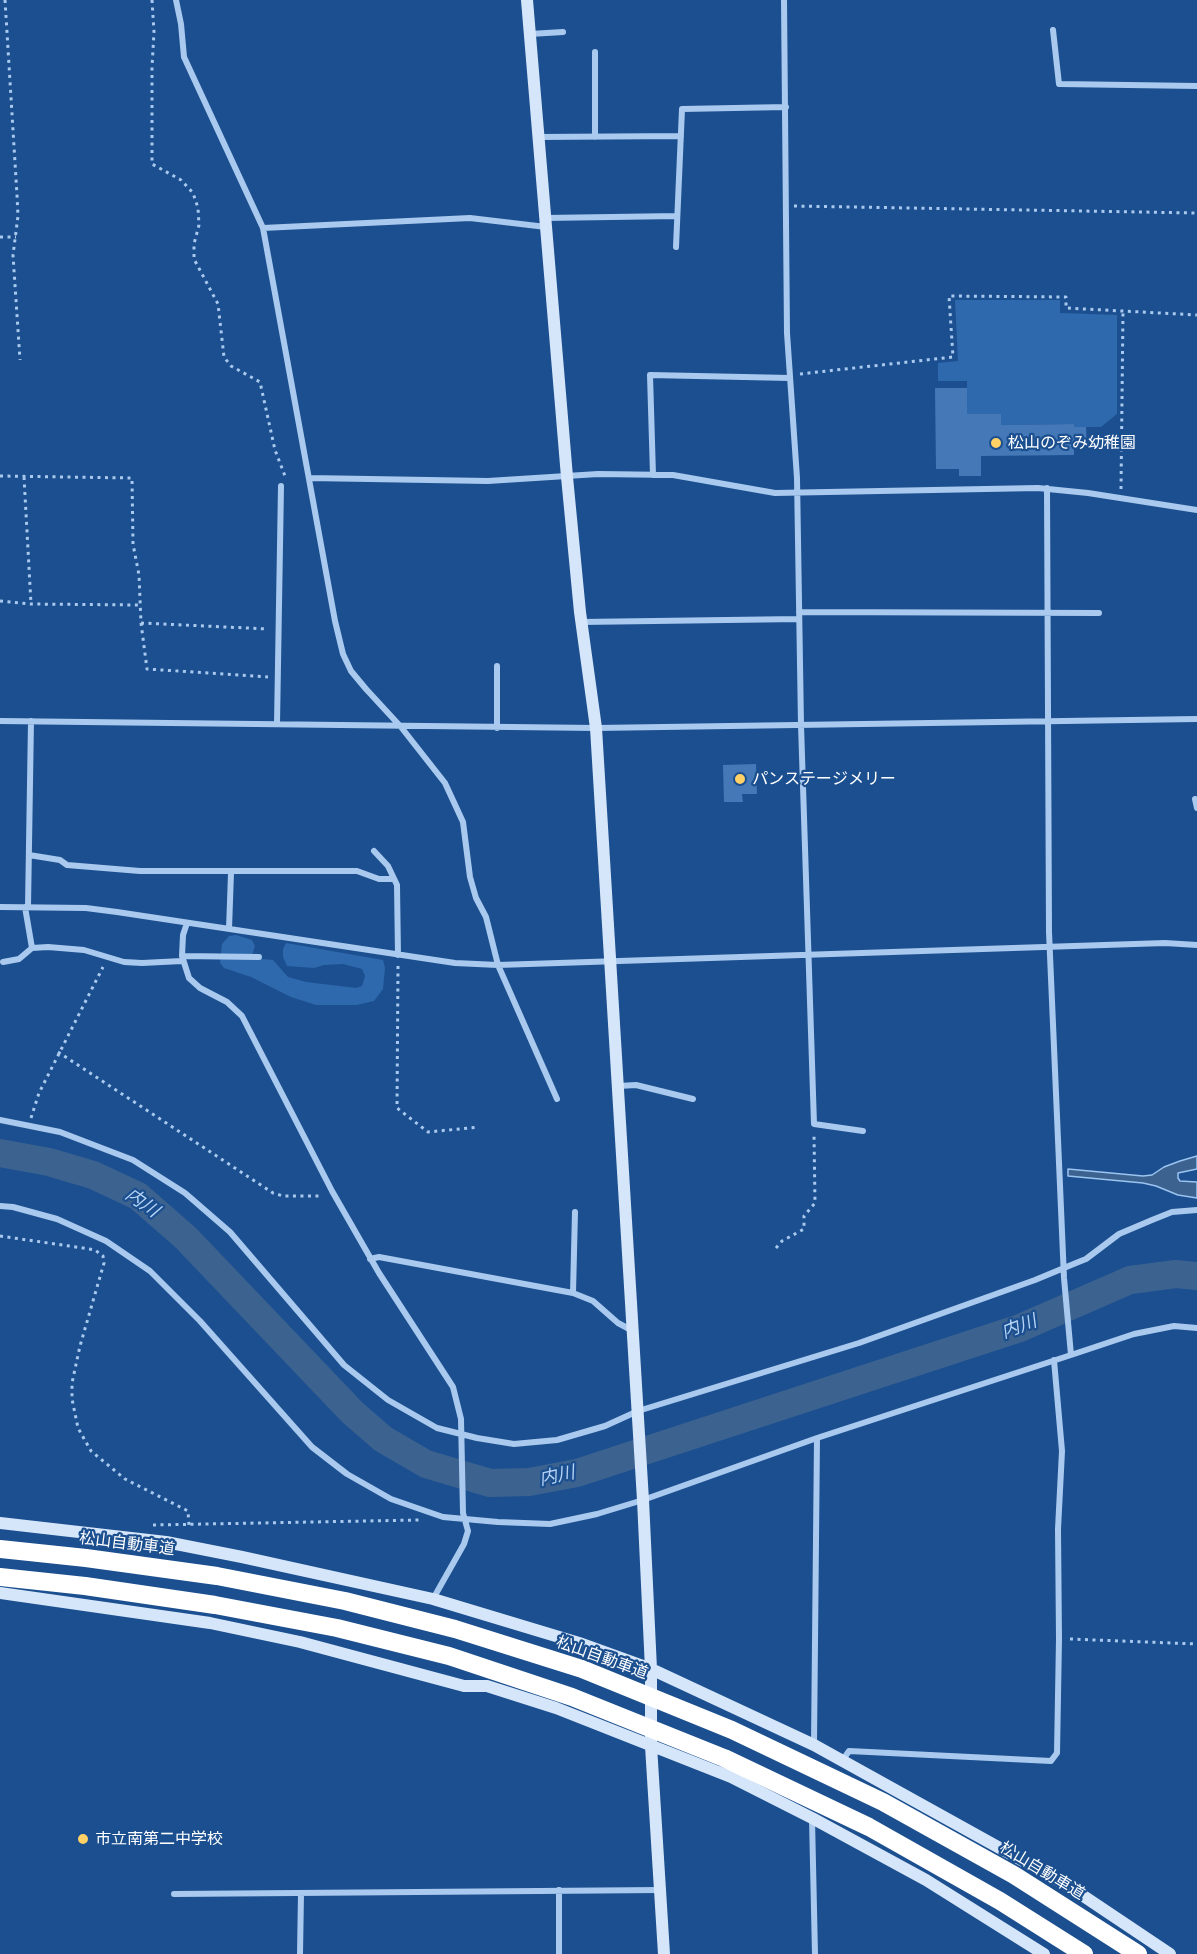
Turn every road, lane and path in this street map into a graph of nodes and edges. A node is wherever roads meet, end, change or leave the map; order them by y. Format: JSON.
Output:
{"nodes":[{"id":1,"x":5,"y":0,"type":"edge"},
{"id":2,"x":152,"y":0,"type":"edge"},
{"id":3,"x":176,"y":0,"type":"edge"},
{"id":4,"x":527,"y":0,"type":"edge"},
{"id":5,"x":784,"y":0,"type":"edge"},
{"id":6,"x":1053,"y":30,"type":"dead end"},
{"id":7,"x":563,"y":32,"type":"dead end"},
{"id":8,"x":530,"y":34,"type":"junction"},
{"id":9,"x":595,"y":52,"type":"dead end"},
{"id":10,"x":1197,"y":86,"type":"edge"},
{"id":11,"x":786,"y":106,"type":"junction"},
{"id":12,"x":681,"y":136,"type":"junction"},
{"id":13,"x":539,"y":137,"type":"junction"},
{"id":14,"x":595,"y":137,"type":"junction"},
{"id":15,"x":786,"y":206,"type":"junction"},
{"id":16,"x":1197,"y":213,"type":"edge"},
{"id":17,"x":677,"y":216,"type":"junction"},
{"id":18,"x":546,"y":223,"type":"junction"},
{"id":19,"x":263,"y":228,"type":"junction"},
{"id":20,"x":0,"y":237,"type":"edge"},
{"id":21,"x":16,"y":237,"type":"junction"},
{"id":22,"x":676,"y":247,"type":"dead end"},
{"id":23,"x":1123,"y":311,"type":"junction"},
{"id":24,"x":1197,"y":315,"type":"edge"},
{"id":25,"x":20,"y":360,"type":"dead end"},
{"id":26,"x":790,"y":377,"type":"junction"},
{"id":27,"x":653,"y":475,"type":"junction"},
{"id":28,"x":0,"y":476,"type":"edge"},
{"id":29,"x":24,"y":477,"type":"junction"},
{"id":30,"x":567,"y":477,"type":"junction"},
{"id":31,"x":309,"y":478,"type":"junction"},
{"id":32,"x":281,"y":486,"type":"joint"},
{"id":33,"x":1047,"y":488,"type":"junction"},
{"id":34,"x":797,"y":493,"type":"junction"},
{"id":35,"x":1120,"y":498,"type":"junction"},
{"id":36,"x":1197,"y":510,"type":"edge"},
{"id":37,"x":0,"y":601,"type":"edge"},
{"id":38,"x":32,"y":604,"type":"junction"},
{"id":39,"x":140,"y":605,"type":"junction"},
{"id":40,"x":1047,"y":613,"type":"junction"},
{"id":41,"x":1099,"y":613,"type":"dead end"},
{"id":42,"x":799,"y":615,"type":"junction"},
{"id":43,"x":581,"y":621,"type":"junction"},
{"id":44,"x":141,"y":622,"type":"junction"},
{"id":45,"x":279,"y":630,"type":"junction"},
{"id":46,"x":497,"y":666,"type":"dead end"},
{"id":47,"x":278,"y":678,"type":"junction"},
{"id":48,"x":1197,"y":719,"type":"edge"},
{"id":49,"x":0,"y":721,"type":"edge"},
{"id":50,"x":31,"y":721,"type":"junction"},
{"id":51,"x":1048,"y":721,"type":"junction"},
{"id":52,"x":277,"y":724,"type":"junction"},
{"id":53,"x":801,"y":725,"type":"junction"},
{"id":54,"x":401,"y":727,"type":"junction"},
{"id":55,"x":497,"y":728,"type":"junction"},
{"id":56,"x":596,"y":728,"type":"junction"},
{"id":57,"x":1195,"y":799,"type":"dead end"},
{"id":58,"x":1197,"y":808,"type":"edge"},
{"id":59,"x":374,"y":851,"type":"dead end"},
{"id":60,"x":29,"y":855,"type":"junction"},
{"id":61,"x":231,"y":873,"type":"junction"},
{"id":62,"x":393,"y":879,"type":"junction"},
{"id":63,"x":0,"y":906,"type":"edge"},
{"id":64,"x":26,"y":907,"type":"junction"},
{"id":65,"x":187,"y":923,"type":"junction"},
{"id":66,"x":229,"y":929,"type":"junction"},
{"id":67,"x":1197,"y":945,"type":"edge"},
{"id":68,"x":32,"y":948,"type":"junction"},
{"id":69,"x":1051,"y":948,"type":"junction"},
{"id":70,"x":398,"y":955,"type":"junction"},
{"id":71,"x":810,"y":956,"type":"junction"},
{"id":72,"x":108,"y":957,"type":"junction"},
{"id":73,"x":259,"y":957,"type":"dead end"},
{"id":74,"x":182,"y":959,"type":"junction"},
{"id":75,"x":3,"y":962,"type":"dead end"},
{"id":76,"x":610,"y":963,"type":"junction"},
{"id":77,"x":498,"y":965,"type":"junction"},
{"id":78,"x":58,"y":1052,"type":"junction"},
{"id":79,"x":618,"y":1086,"type":"junction"},
{"id":80,"x":557,"y":1099,"type":"dead end"},
{"id":81,"x":693,"y":1099,"type":"dead end"},
{"id":82,"x":0,"y":1119,"type":"edge"},
{"id":83,"x":814,"y":1124,"type":"junction"},
{"id":84,"x":28,"y":1125,"type":"junction"},
{"id":85,"x":478,"y":1127,"type":"dead end"},
{"id":86,"x":862,"y":1131,"type":"dead end"},
{"id":87,"x":332,"y":1191,"type":"junction"},
{"id":88,"x":0,"y":1206,"type":"edge"},
{"id":89,"x":1197,"y":1210,"type":"edge"},
{"id":90,"x":575,"y":1212,"type":"dead end"},
{"id":91,"x":0,"y":1236,"type":"edge"},
{"id":92,"x":776,"y":1248,"type":"dead end"},
{"id":93,"x":370,"y":1258,"type":"junction"},
{"id":94,"x":1064,"y":1268,"type":"junction"},
{"id":95,"x":573,"y":1293,"type":"junction"},
{"id":96,"x":1197,"y":1328,"type":"edge"},
{"id":97,"x":633,"y":1331,"type":"junction"},
{"id":98,"x":1071,"y":1354,"type":"junction"},
{"id":99,"x":1054,"y":1360,"type":"junction"},
{"id":100,"x":638,"y":1414,"type":"junction"},
{"id":101,"x":461,"y":1437,"type":"junction"},
{"id":102,"x":817,"y":1438,"type":"junction"},
{"id":103,"x":643,"y":1496,"type":"junction"},
{"id":104,"x":463,"y":1516,"type":"junction"},
{"id":105,"x":428,"y":1520,"type":"dead end"},
{"id":106,"x":0,"y":1523,"type":"edge"},
{"id":107,"x":189,"y":1525,"type":"junction"},
{"id":108,"x":124,"y":1537,"type":"junction"},
{"id":109,"x":0,"y":1549,"type":"edge"},
{"id":110,"x":0,"y":1577,"type":"edge"},
{"id":111,"x":0,"y":1593,"type":"edge"},
{"id":112,"x":433,"y":1599,"type":"junction"},
{"id":113,"x":1059,"y":1639,"type":"junction"},
{"id":114,"x":1197,"y":1644,"type":"edge"},
{"id":115,"x":651,"y":1669,"type":"junction"},
{"id":116,"x":814,"y":1745,"type":"junction"},
{"id":117,"x":651,"y":1746,"type":"junction"},
{"id":118,"x":842,"y":1761,"type":"junction"},
{"id":119,"x":812,"y":1818,"type":"junction"},
{"id":120,"x":559,"y":1890,"type":"junction"},
{"id":121,"x":661,"y":1890,"type":"junction"},
{"id":122,"x":174,"y":1894,"type":"dead end"},
{"id":123,"x":301,"y":1894,"type":"junction"},
{"id":124,"x":300,"y":1954,"type":"edge"},
{"id":125,"x":559,"y":1954,"type":"edge"},
{"id":126,"x":664,"y":1954,"type":"edge"},
{"id":127,"x":815,"y":1954,"type":"edge"},
{"id":128,"x":1044,"y":1954,"type":"edge"},
{"id":129,"x":1084,"y":1954,"type":"edge"},
{"id":130,"x":1138,"y":1954,"type":"edge"},
{"id":131,"x":1170,"y":1954,"type":"edge"}],
"edges":[{"from":1,"to":21,"type":"path"},
{"from":2,"to":32,"type":"path"},
{"from":3,"to":19,"type":"street"},
{"from":4,"to":8,"type":"street"},
{"from":5,"to":11,"type":"street"},
{"from":6,"to":10,"type":"street"},
{"from":7,"to":8,"type":"street"},
{"from":8,"to":13,"type":"street"},
{"from":9,"to":14,"type":"street"},
{"from":11,"to":12,"type":"street"},
{"from":11,"to":15,"type":"street"},
{"from":12,"to":14,"type":"street"},
{"from":12,"to":17,"type":"street"},
{"from":13,"to":14,"type":"street"},
{"from":13,"to":18,"type":"street"},
{"from":15,"to":16,"type":"path"},
{"from":15,"to":26,"type":"street"},
{"from":17,"to":18,"type":"street"},
{"from":17,"to":22,"type":"street"},
{"from":18,"to":19,"type":"street"},
{"from":18,"to":30,"type":"street"},
{"from":19,"to":31,"type":"street"},
{"from":20,"to":21,"type":"path"},
{"from":21,"to":25,"type":"path"},
{"from":23,"to":24,"type":"path"},
{"from":23,"to":26,"type":"path"},
{"from":23,"to":35,"type":"path"},
{"from":26,"to":27,"type":"street"},
{"from":26,"to":34,"type":"street"},
{"from":27,"to":30,"type":"street"},
{"from":27,"to":34,"type":"street"},
{"from":28,"to":29,"type":"path"},
{"from":29,"to":38,"type":"path"},
{"from":29,"to":39,"type":"path"},
{"from":30,"to":31,"type":"street"},
{"from":30,"to":43,"type":"street"},
{"from":31,"to":54,"type":"street"},
{"from":32,"to":45,"type":"street"},
{"from":33,"to":34,"type":"street"},
{"from":33,"to":35,"type":"street"},
{"from":33,"to":40,"type":"street"},
{"from":34,"to":42,"type":"street"},
{"from":35,"to":36,"type":"street"},
{"from":37,"to":38,"type":"path"},
{"from":38,"to":39,"type":"path"},
{"from":39,"to":44,"type":"path"},
{"from":40,"to":41,"type":"street"},
{"from":40,"to":42,"type":"street"},
{"from":40,"to":51,"type":"street"},
{"from":42,"to":43,"type":"street"},
{"from":42,"to":53,"type":"street"},
{"from":43,"to":56,"type":"street"},
{"from":44,"to":45,"type":"path"},
{"from":44,"to":47,"type":"path"},
{"from":45,"to":47,"type":"street"},
{"from":46,"to":55,"type":"street"},
{"from":47,"to":52,"type":"street"},
{"from":48,"to":51,"type":"street"},
{"from":49,"to":50,"type":"street"},
{"from":50,"to":52,"type":"street"},
{"from":50,"to":60,"type":"street"},
{"from":51,"to":53,"type":"street"},
{"from":51,"to":69,"type":"street"},
{"from":52,"to":54,"type":"street"},
{"from":53,"to":56,"type":"street"},
{"from":53,"to":71,"type":"street"},
{"from":54,"to":55,"type":"street"},
{"from":54,"to":77,"type":"street"},
{"from":55,"to":56,"type":"street"},
{"from":56,"to":76,"type":"street"},
{"from":57,"to":58,"type":"street"},
{"from":59,"to":62,"type":"street"},
{"from":60,"to":61,"type":"street"},
{"from":60,"to":64,"type":"street"},
{"from":61,"to":62,"type":"street"},
{"from":61,"to":66,"type":"street"},
{"from":62,"to":70,"type":"street"},
{"from":63,"to":64,"type":"street"},
{"from":64,"to":65,"type":"street"},
{"from":64,"to":68,"type":"street"},
{"from":65,"to":66,"type":"street"},
{"from":65,"to":74,"type":"street"},
{"from":66,"to":70,"type":"street"},
{"from":67,"to":69,"type":"street"},
{"from":68,"to":72,"type":"street"},
{"from":68,"to":75,"type":"street"},
{"from":69,"to":71,"type":"street"},
{"from":69,"to":94,"type":"street"},
{"from":70,"to":77,"type":"street"},
{"from":70,"to":85,"type":"path"},
{"from":71,"to":76,"type":"street"},
{"from":71,"to":83,"type":"street"},
{"from":72,"to":74,"type":"street"},
{"from":72,"to":78,"type":"path"},
{"from":73,"to":74,"type":"street"},
{"from":74,"to":87,"type":"street"},
{"from":76,"to":77,"type":"street"},
{"from":76,"to":79,"type":"street"},
{"from":77,"to":80,"type":"street"},
{"from":78,"to":84,"type":"path"},
{"from":78,"to":87,"type":"path"},
{"from":79,"to":81,"type":"street"},
{"from":79,"to":97,"type":"street"},
{"from":82,"to":84,"type":"street"},
{"from":83,"to":86,"type":"street"},
{"from":83,"to":92,"type":"path"},
{"from":84,"to":101,"type":"street"},
{"from":87,"to":93,"type":"street"},
{"from":88,"to":104,"type":"street"},
{"from":89,"to":94,"type":"street"},
{"from":90,"to":95,"type":"street"},
{"from":91,"to":107,"type":"path"},
{"from":93,"to":95,"type":"street"},
{"from":93,"to":101,"type":"street"},
{"from":94,"to":98,"type":"street"},
{"from":94,"to":100,"type":"street"},
{"from":95,"to":97,"type":"street"},
{"from":96,"to":98,"type":"street"},
{"from":97,"to":100,"type":"street"},
{"from":98,"to":99,"type":"street"},
{"from":99,"to":102,"type":"street"},
{"from":99,"to":113,"type":"street"},
{"from":100,"to":101,"type":"street"},
{"from":100,"to":103,"type":"street"},
{"from":101,"to":104,"type":"street"},
{"from":102,"to":103,"type":"street"},
{"from":102,"to":116,"type":"street"},
{"from":103,"to":104,"type":"street"},
{"from":103,"to":115,"type":"street"},
{"from":104,"to":112,"type":"street"},
{"from":105,"to":107,"type":"path"},
{"from":106,"to":108,"type":"street"},
{"from":107,"to":108,"type":"path"},
{"from":108,"to":112,"type":"street"},
{"from":109,"to":130,"type":"highway","name":"松山自動車道","bridge":true},
{"from":110,"to":129,"type":"highway","bridge":true},
{"from":111,"to":117,"type":"street"},
{"from":112,"to":115,"type":"street"},
{"from":113,"to":114,"type":"path"},
{"from":113,"to":118,"type":"street"},
{"from":115,"to":116,"type":"street"},
{"from":115,"to":117,"type":"street"},
{"from":116,"to":118,"type":"street"},
{"from":117,"to":119,"type":"street"},
{"from":117,"to":121,"type":"street"},
{"from":118,"to":131,"type":"street"},
{"from":119,"to":127,"type":"street"},
{"from":119,"to":128,"type":"street"},
{"from":120,"to":121,"type":"street"},
{"from":120,"to":123,"type":"street"},
{"from":120,"to":125,"type":"street"},
{"from":121,"to":126,"type":"street"},
{"from":122,"to":123,"type":"street"},
{"from":123,"to":124,"type":"street"}]}
